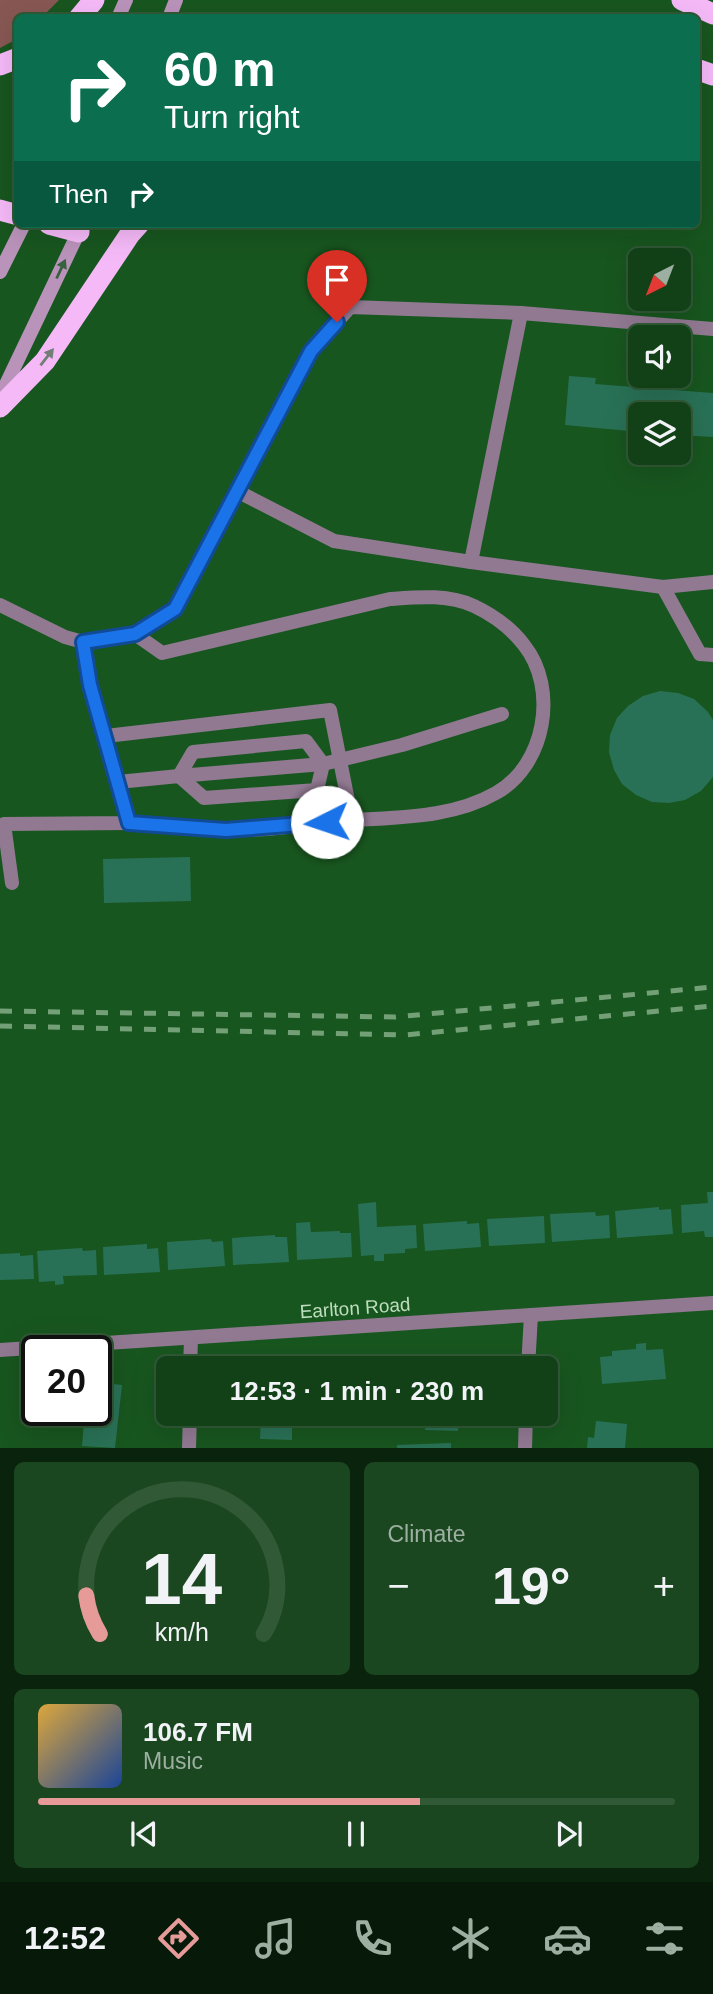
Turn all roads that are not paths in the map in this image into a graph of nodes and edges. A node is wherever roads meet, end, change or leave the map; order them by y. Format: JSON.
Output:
{"nodes":[{"id":1,"x":94,"y":0,"type":"edge"},
{"id":2,"x":682,"y":0,"type":"edge"},
{"id":3,"x":82,"y":14,"type":"edge"},
{"id":4,"x":713,"y":14,"type":"edge"},
{"id":5,"x":22,"y":228,"type":"edge"},
{"id":6,"x":80,"y":228,"type":"edge"},
{"id":7,"x":135,"y":228,"type":"edge"},
{"id":8,"x":0,"y":272,"type":"edge"},
{"id":9,"x":521,"y":313,"type":"junction"},
{"id":10,"x":713,"y":328,"type":"edge"},
{"id":11,"x":0,"y":397,"type":"edge"},
{"id":12,"x":0,"y":407,"type":"edge"},
{"id":13,"x":237,"y":491,"type":"junction"},
{"id":14,"x":471,"y":562,"type":"junction"},
{"id":15,"x":713,"y":582,"type":"edge"},
{"id":16,"x":663,"y":587,"type":"junction"},
{"id":17,"x":0,"y":604,"type":"edge"},
{"id":18,"x":135,"y":634,"type":"junction"},
{"id":19,"x":83,"y":642,"type":"junction"},
{"id":20,"x":713,"y":654,"type":"edge"},
{"id":21,"x":502,"y":713,"type":"dead end"},
{"id":22,"x":106,"y":736,"type":"junction"},
{"id":23,"x":340,"y":760,"type":"junction"},
{"id":24,"x":323,"y":764,"type":"junction"},
{"id":25,"x":179,"y":776,"type":"junction"},
{"id":26,"x":118,"y":782,"type":"junction"},
{"id":27,"x":352,"y":821,"type":"junction"},
{"id":28,"x":129,"y":823,"type":"junction"},
{"id":29,"x":12,"y":883,"type":"dead end"},
{"id":30,"x":713,"y":1303,"type":"edge"},
{"id":31,"x":531,"y":1315,"type":"junction"},
{"id":32,"x":191,"y":1339,"type":"junction"},
{"id":33,"x":0,"y":1350,"type":"edge"},
{"id":34,"x":190,"y":1356,"type":"edge"},
{"id":35,"x":529,"y":1356,"type":"edge"},
{"id":36,"x":190,"y":1426,"type":"edge"},
{"id":37,"x":526,"y":1426,"type":"edge"},
{"id":38,"x":189,"y":1448,"type":"edge"},
{"id":39,"x":525,"y":1448,"type":"edge"}],
"edges":[{"from":1,"to":3,"type":"highway"},
{"from":2,"to":4,"type":"highway"},
{"from":5,"to":8,"type":"main road"},
{"from":11,"to":6,"type":"main road","one_way":true},
{"from":12,"to":7,"type":"highway","one_way":true},
{"from":9,"to":10,"type":"street"},
{"from":9,"to":13,"type":"street"},
{"from":9,"to":14,"type":"street"},
{"from":13,"to":14,"type":"street"},
{"from":13,"to":18,"type":"street"},
{"from":14,"to":16,"type":"street"},
{"from":15,"to":16,"type":"street"},
{"from":16,"to":20,"type":"street"},
{"from":17,"to":19,"type":"street"},
{"from":18,"to":19,"type":"street"},
{"from":18,"to":27,"type":"street"},
{"from":19,"to":22,"type":"street"},
{"from":21,"to":23,"type":"street"},
{"from":22,"to":23,"type":"street"},
{"from":22,"to":26,"type":"street"},
{"from":23,"to":24,"type":"street"},
{"from":23,"to":27,"type":"street"},
{"from":24,"to":25,"type":"street"},
{"from":24,"to":25,"type":"street"},
{"from":24,"to":25,"type":"street"},
{"from":25,"to":26,"type":"street"},
{"from":26,"to":28,"type":"street"},
{"from":27,"to":28,"type":"street"},
{"from":28,"to":29,"type":"street"},
{"from":30,"to":31,"type":"street","name":"Earlton Road"},
{"from":31,"to":32,"type":"street","name":"Earlton Road"},
{"from":31,"to":35,"type":"street"},
{"from":32,"to":33,"type":"street","name":"Earlton Road"},
{"from":32,"to":34,"type":"street"},
{"from":36,"to":38,"type":"street"},
{"from":37,"to":39,"type":"street"}]}
